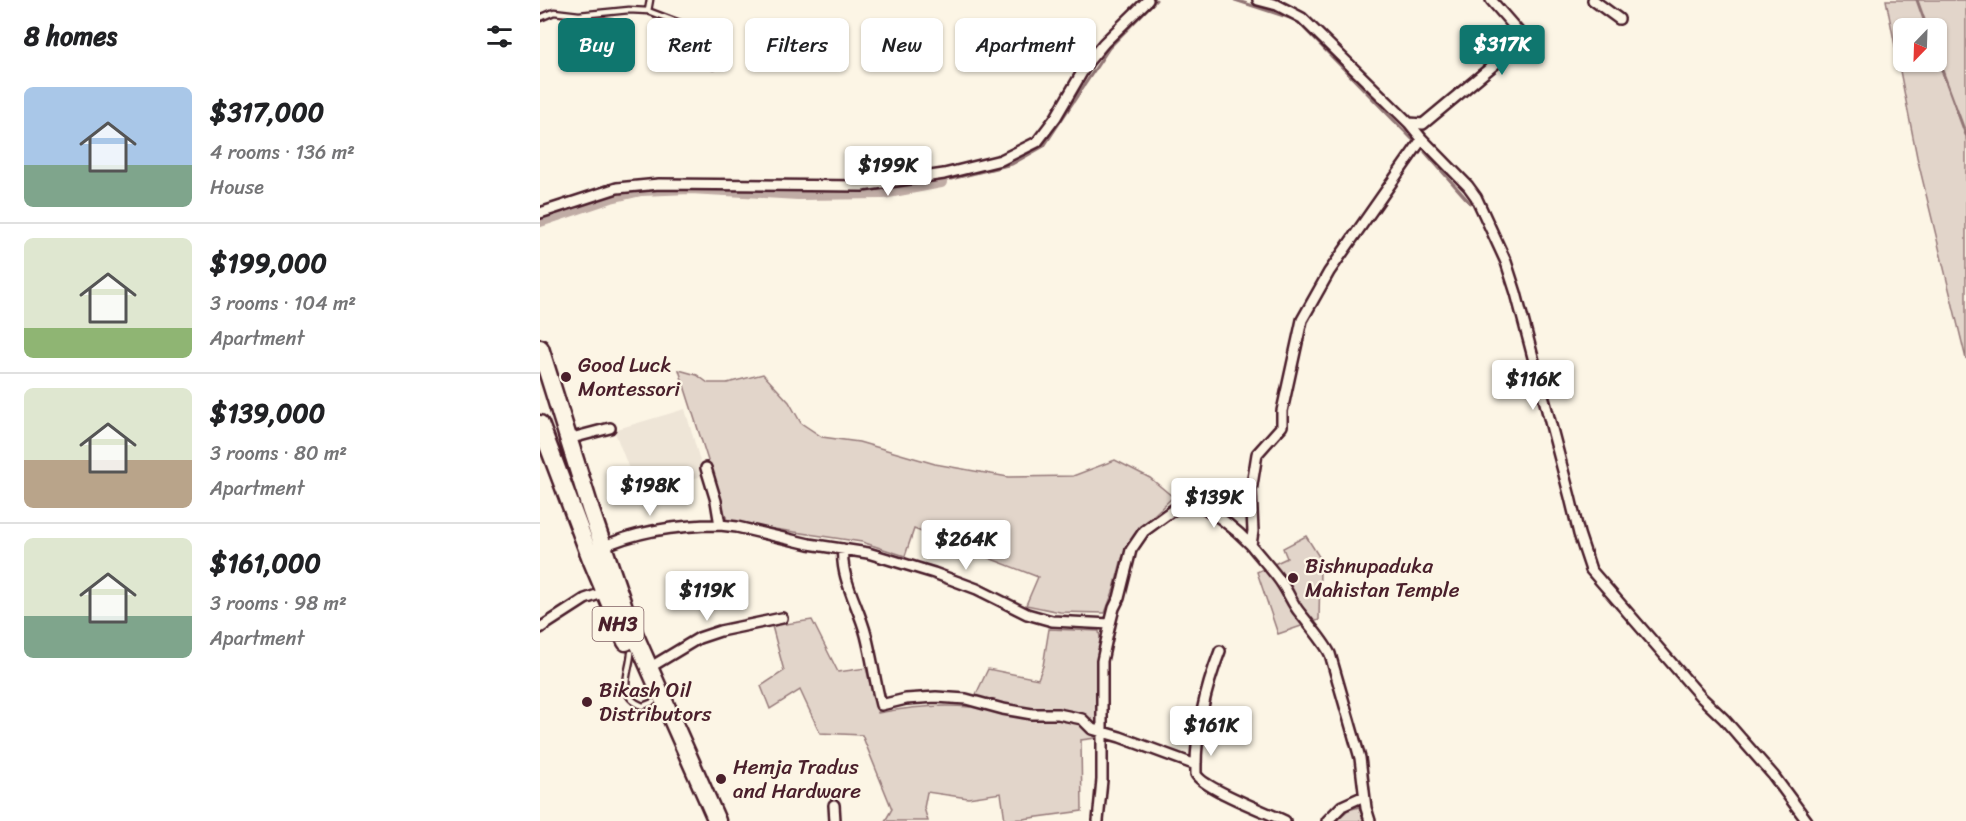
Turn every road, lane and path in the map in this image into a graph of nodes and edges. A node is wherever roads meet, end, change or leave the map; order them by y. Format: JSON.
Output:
{"nodes":[{"id":1,"x":650,"y":0,"type":"edge"},
{"id":2,"x":1148,"y":0,"type":"edge"},
{"id":3,"x":1257,"y":0,"type":"edge"},
{"id":4,"x":1491,"y":0,"type":"edge"},
{"id":5,"x":1593,"y":0,"type":"edge"},
{"id":6,"x":648,"y":11,"type":"junction"},
{"id":7,"x":540,"y":18,"type":"edge"},
{"id":8,"x":667,"y":18,"type":"edge"},
{"id":9,"x":1619,"y":19,"type":"dead end"},
{"id":10,"x":1409,"y":123,"type":"junction"},
{"id":11,"x":1422,"y":139,"type":"junction"},
{"id":12,"x":540,"y":213,"type":"edge"},
{"id":13,"x":540,"y":348,"type":"edge"},
{"id":14,"x":540,"y":424,"type":"edge"},
{"id":15,"x":610,"y":428,"type":"dead end"},
{"id":16,"x":568,"y":439,"type":"junction"},
{"id":17,"x":543,"y":441,"type":"edge"},
{"id":18,"x":706,"y":468,"type":"dead end"},
{"id":19,"x":720,"y":525,"type":"junction"},
{"id":20,"x":1251,"y":545,"type":"junction"},
{"id":21,"x":596,"y":549,"type":"junction"},
{"id":22,"x":843,"y":549,"type":"junction"},
{"id":23,"x":605,"y":592,"type":"junction"},
{"id":24,"x":782,"y":618,"type":"dead end"},
{"id":25,"x":1110,"y":624,"type":"junction"},
{"id":26,"x":540,"y":628,"type":"edge"},
{"id":27,"x":1220,"y":651,"type":"dead end"},
{"id":28,"x":649,"y":668,"type":"junction"},
{"id":29,"x":1101,"y":732,"type":"junction"},
{"id":30,"x":1196,"y":765,"type":"junction"},
{"id":31,"x":1364,"y":796,"type":"junction"},
{"id":32,"x":834,"y":805,"type":"dead end"},
{"id":33,"x":705,"y":821,"type":"edge"},
{"id":34,"x":717,"y":821,"type":"edge"},
{"id":35,"x":835,"y":821,"type":"edge"},
{"id":36,"x":1098,"y":821,"type":"edge"},
{"id":37,"x":1285,"y":821,"type":"edge"},
{"id":38,"x":1327,"y":821,"type":"edge"},
{"id":39,"x":1370,"y":821,"type":"edge"},
{"id":40,"x":1807,"y":821,"type":"edge"}],
"edges":[{"from":1,"to":6,"type":"lane"},
{"from":2,"to":12,"type":"street"},
{"from":3,"to":10,"type":"street"},
{"from":4,"to":10,"type":"street"},
{"from":5,"to":9,"type":"street"},
{"from":6,"to":7,"type":"lane"},
{"from":6,"to":8,"type":"lane"},
{"from":10,"to":11,"type":"street"},
{"from":11,"to":20,"type":"street"},
{"from":11,"to":40,"type":"street"},
{"from":13,"to":16,"type":"highway"},
{"from":14,"to":17,"type":"highway","number":"NH3"},
{"from":15,"to":16,"type":"street"},
{"from":16,"to":21,"type":"highway"},
{"from":17,"to":21,"type":"highway","number":"NH3"},
{"from":18,"to":19,"type":"street"},
{"from":19,"to":21,"type":"street"},
{"from":19,"to":22,"type":"street"},
{"from":20,"to":25,"type":"street"},
{"from":20,"to":31,"type":"street"},
{"from":21,"to":23,"type":"highway","number":"NH3"},
{"from":21,"to":28,"type":"highway"},
{"from":22,"to":25,"type":"street"},
{"from":22,"to":29,"type":"street"},
{"from":23,"to":26,"type":"street"},
{"from":23,"to":33,"type":"highway","number":"NH3"},
{"from":24,"to":28,"type":"street"},
{"from":25,"to":29,"type":"street"},
{"from":27,"to":30,"type":"street"},
{"from":28,"to":34,"type":"highway"},
{"from":29,"to":30,"type":"street"},
{"from":29,"to":36,"type":"street"},
{"from":30,"to":37,"type":"street"},
{"from":31,"to":38,"type":"street"},
{"from":31,"to":39,"type":"street"},
{"from":32,"to":35,"type":"street"}]}
